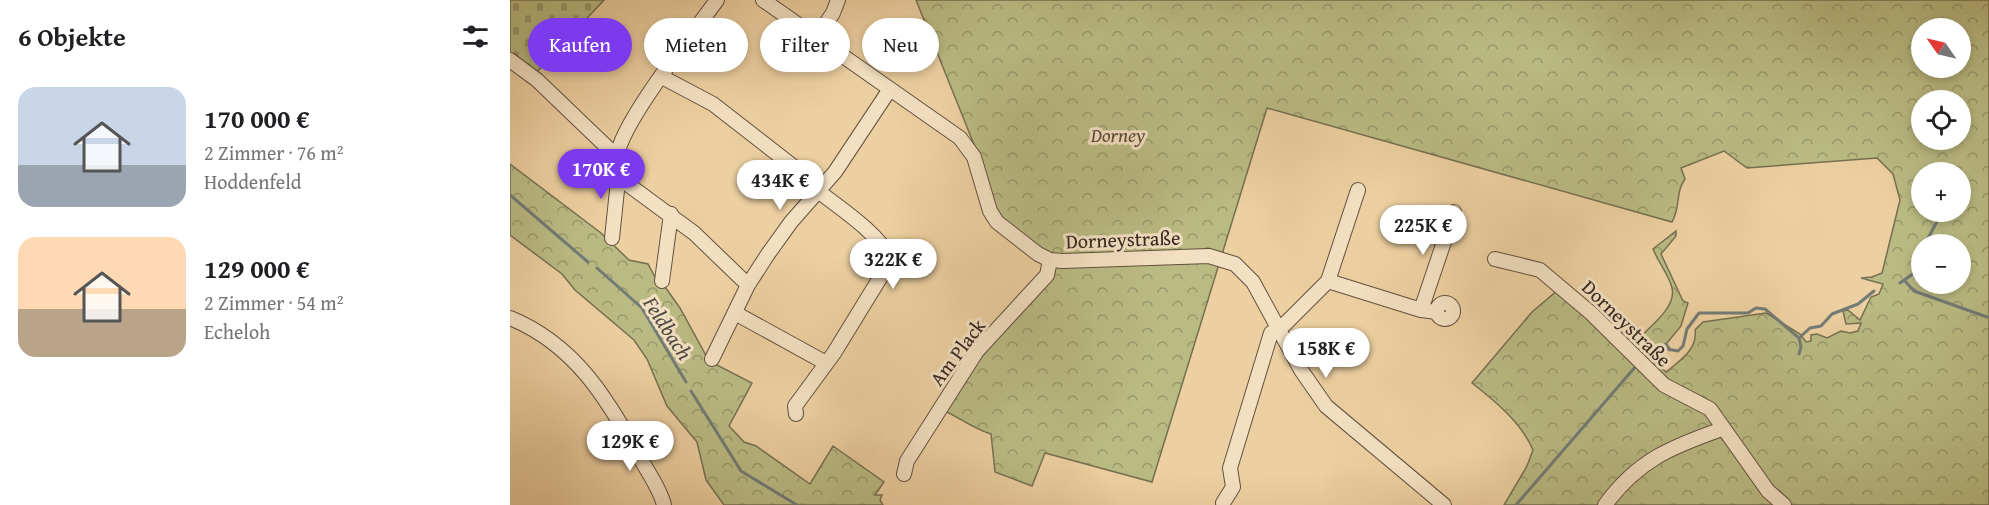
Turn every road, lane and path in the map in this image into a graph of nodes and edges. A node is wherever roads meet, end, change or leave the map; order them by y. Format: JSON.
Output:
{"nodes":[{"id":1,"x":717,"y":0,"type":"edge"},
{"id":2,"x":763,"y":0,"type":"edge"},
{"id":3,"x":838,"y":0,"type":"edge"},
{"id":4,"x":789,"y":18,"type":"edge"},
{"id":5,"x":830,"y":18,"type":"edge"},
{"id":6,"x":510,"y":60,"type":"edge"},
{"id":7,"x":850,"y":61,"type":"edge"},
{"id":8,"x":662,"y":77,"type":"junction"},
{"id":9,"x":890,"y":89,"type":"junction"},
{"id":10,"x":617,"y":153,"type":"junction"},
{"id":11,"x":619,"y":171,"type":"junction"},
{"id":12,"x":819,"y":190,"type":"junction"},
{"id":13,"x":1358,"y":190,"type":"dead end"},
{"id":14,"x":1454,"y":212,"type":"dead end"},
{"id":15,"x":671,"y":214,"type":"junction"},
{"id":16,"x":612,"y":238,"type":"dead end"},
{"id":17,"x":1496,"y":259,"type":"dead end"},
{"id":18,"x":1050,"y":260,"type":"junction"},
{"id":19,"x":662,"y":281,"type":"dead end"},
{"id":20,"x":1328,"y":281,"type":"junction"},
{"id":21,"x":748,"y":285,"type":"junction"},
{"id":22,"x":1421,"y":310,"type":"junction"},
{"id":23,"x":1437,"y":312,"type":"dead end"},
{"id":24,"x":735,"y":313,"type":"junction"},
{"id":25,"x":510,"y":318,"type":"edge"},
{"id":26,"x":1278,"y":329,"type":"junction"},
{"id":27,"x":712,"y":359,"type":"dead end"},
{"id":28,"x":826,"y":363,"type":"junction"},
{"id":29,"x":796,"y":414,"type":"dead end"},
{"id":30,"x":1722,"y":429,"type":"junction"},
{"id":31,"x":904,"y":474,"type":"dead end"},
{"id":32,"x":1223,"y":503,"type":"dead end"},
{"id":33,"x":664,"y":505,"type":"edge"},
{"id":34,"x":1444,"y":505,"type":"edge"},
{"id":35,"x":1605,"y":505,"type":"edge"},
{"id":36,"x":1784,"y":505,"type":"edge"}],
"edges":[{"from":1,"to":8,"type":"street"},
{"from":2,"to":4,"type":"street","name":"Dorneystraße"},
{"from":3,"to":5,"type":"street"},
{"from":6,"to":10,"type":"street"},
{"from":7,"to":9,"type":"street","name":"Dorneystraße"},
{"from":8,"to":10,"type":"street"},
{"from":8,"to":12,"type":"street"},
{"from":9,"to":12,"type":"street"},
{"from":9,"to":18,"type":"street","name":"Dorneystraße"},
{"from":10,"to":11,"type":"street"},
{"from":11,"to":15,"type":"street"},
{"from":11,"to":16,"type":"street"},
{"from":12,"to":21,"type":"street"},
{"from":12,"to":28,"type":"street"},
{"from":13,"to":20,"type":"street"},
{"from":14,"to":22,"type":"street"},
{"from":15,"to":19,"type":"street"},
{"from":15,"to":21,"type":"street"},
{"from":17,"to":30,"type":"street","name":"Dorneystraße"},
{"from":18,"to":26,"type":"street","name":"Dorneystraße"},
{"from":18,"to":31,"type":"street","name":"Am Plack"},
{"from":20,"to":22,"type":"street"},
{"from":20,"to":26,"type":"street"},
{"from":21,"to":24,"type":"street"},
{"from":22,"to":23,"type":"street"},
{"from":24,"to":27,"type":"street"},
{"from":24,"to":28,"type":"street"},
{"from":25,"to":33,"type":"street"},
{"from":26,"to":32,"type":"street"},
{"from":26,"to":34,"type":"street","name":"Dorneystraße"},
{"from":28,"to":29,"type":"street"},
{"from":30,"to":35,"type":"street"},
{"from":30,"to":36,"type":"street","name":"Dorneystraße"}]}
